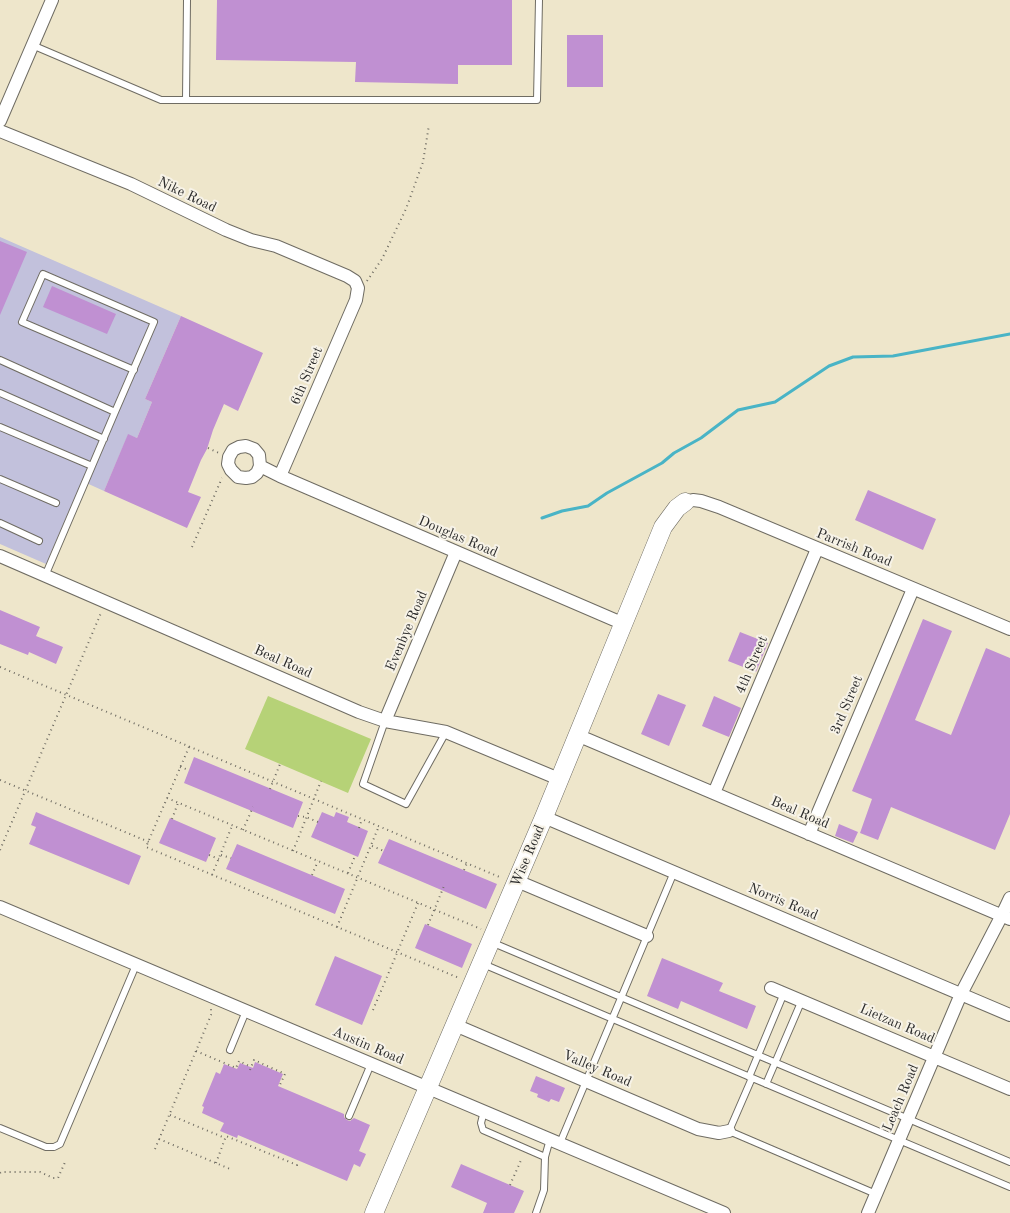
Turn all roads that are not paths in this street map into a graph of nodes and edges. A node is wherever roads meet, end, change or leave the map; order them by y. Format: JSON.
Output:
{"nodes":[{"id":1,"x":52,"y":0,"type":"edge"},
{"id":2,"x":187,"y":0,"type":"edge"},
{"id":3,"x":539,"y":0,"type":"edge"},
{"id":4,"x":32,"y":45,"type":"junction"},
{"id":5,"x":186,"y":100,"type":"junction"},
{"id":6,"x":0,"y":121,"type":"edge"},
{"id":7,"x":0,"y":131,"type":"edge"},
{"id":8,"x":358,"y":290,"type":"joint"},
{"id":9,"x":0,"y":360,"type":"edge"},
{"id":10,"x":134,"y":370,"type":"junction"},
{"id":11,"x":0,"y":393,"type":"edge"},
{"id":12,"x":116,"y":412,"type":"junction"},
{"id":13,"x":0,"y":427,"type":"edge"},
{"id":14,"x":104,"y":439,"type":"junction"},
{"id":15,"x":92,"y":466,"type":"junction"},
{"id":16,"x":260,"y":466,"type":"dead end"},
{"id":17,"x":280,"y":476,"type":"junction"},
{"id":18,"x":0,"y":479,"type":"edge"},
{"id":19,"x":685,"y":502,"type":"joint"},
{"id":20,"x":56,"y":503,"type":"dead end"},
{"id":21,"x":0,"y":524,"type":"edge"},
{"id":22,"x":39,"y":541,"type":"dead end"},
{"id":23,"x":817,"y":549,"type":"junction"},
{"id":24,"x":456,"y":552,"type":"junction"},
{"id":25,"x":0,"y":556,"type":"edge"},
{"id":26,"x":45,"y":576,"type":"junction"},
{"id":27,"x":913,"y":589,"type":"junction"},
{"id":28,"x":624,"y":624,"type":"junction"},
{"id":29,"x":1010,"y":629,"type":"edge"},
{"id":30,"x":385,"y":721,"type":"junction"},
{"id":31,"x":446,"y":732,"type":"junction"},
{"id":32,"x":578,"y":735,"type":"junction"},
{"id":33,"x":559,"y":779,"type":"junction"},
{"id":34,"x":714,"y":793,"type":"junction"},
{"id":35,"x":544,"y":817,"type":"junction"},
{"id":36,"x":809,"y":834,"type":"junction"},
{"id":37,"x":674,"y":872,"type":"junction"},
{"id":38,"x":516,"y":882,"type":"junction"},
{"id":39,"x":1010,"y":898,"type":"edge"},
{"id":40,"x":0,"y":908,"type":"edge"},
{"id":41,"x":1006,"y":917,"type":"edge"},
{"id":42,"x":647,"y":936,"type":"junction"},
{"id":43,"x":493,"y":938,"type":"junction"},
{"id":44,"x":482,"y":964,"type":"junction"},
{"id":45,"x":136,"y":965,"type":"junction"},
{"id":46,"x":772,"y":988,"type":"dead end"},
{"id":47,"x":784,"y":993,"type":"junction"},
{"id":48,"x":961,"y":994,"type":"junction"},
{"id":49,"x":622,"y":998,"type":"junction"},
{"id":50,"x":802,"y":1000,"type":"junction"},
{"id":51,"x":246,"y":1012,"type":"junction"},
{"id":52,"x":1010,"y":1015,"type":"edge"},
{"id":53,"x":612,"y":1019,"type":"junction"},
{"id":54,"x":455,"y":1025,"type":"junction"},
{"id":55,"x":230,"y":1050,"type":"dead end"},
{"id":56,"x":758,"y":1055,"type":"junction"},
{"id":57,"x":934,"y":1057,"type":"junction"},
{"id":58,"x":775,"y":1063,"type":"junction"},
{"id":59,"x":371,"y":1064,"type":"junction"},
{"id":60,"x":750,"y":1077,"type":"junction"},
{"id":61,"x":586,"y":1080,"type":"junction"},
{"id":62,"x":766,"y":1084,"type":"junction"},
{"id":63,"x":429,"y":1088,"type":"junction"},
{"id":64,"x":1010,"y":1089,"type":"edge"},
{"id":65,"x":484,"y":1111,"type":"junction"},
{"id":66,"x":349,"y":1116,"type":"dead end"},
{"id":67,"x":908,"y":1119,"type":"junction"},
{"id":68,"x":0,"y":1128,"type":"edge"},
{"id":69,"x":729,"y":1131,"type":"junction"},
{"id":70,"x":899,"y":1140,"type":"junction"},
{"id":71,"x":555,"y":1141,"type":"junction"},
{"id":72,"x":545,"y":1157,"type":"junction"},
{"id":73,"x":1010,"y":1162,"type":"edge"},
{"id":74,"x":1010,"y":1187,"type":"edge"},
{"id":75,"x":876,"y":1194,"type":"junction"},
{"id":76,"x":374,"y":1213,"type":"edge"},
{"id":77,"x":536,"y":1213,"type":"edge"},
{"id":78,"x":724,"y":1213,"type":"edge"},
{"id":79,"x":868,"y":1213,"type":"edge"}],
"edges":[{"from":1,"to":4,"type":"street"},
{"from":2,"to":5,"type":"lane"},
{"from":3,"to":5,"type":"lane"},
{"from":4,"to":5,"type":"lane"},
{"from":4,"to":6,"type":"street"},
{"from":7,"to":8,"type":"street","name":"Nike Road"},
{"from":8,"to":17,"type":"street","name":"6th Street"},
{"from":9,"to":12,"type":"lane"},
{"from":10,"to":10,"type":"lane"},
{"from":10,"to":12,"type":"lane"},
{"from":11,"to":14,"type":"lane"},
{"from":12,"to":14,"type":"lane"},
{"from":13,"to":15,"type":"lane"},
{"from":14,"to":15,"type":"lane"},
{"from":15,"to":26,"type":"lane"},
{"from":16,"to":17,"type":"street","name":"Douglas Road"},
{"from":17,"to":24,"type":"street","name":"Douglas Road"},
{"from":18,"to":20,"type":"lane"},
{"from":19,"to":23,"type":"street","name":"Parrish Road"},
{"from":19,"to":28,"type":"street","name":"Wise Road"},
{"from":21,"to":22,"type":"lane"},
{"from":23,"to":27,"type":"street","name":"Parrish Road"},
{"from":23,"to":34,"type":"street","name":"4th Street"},
{"from":24,"to":28,"type":"street","name":"Douglas Road"},
{"from":24,"to":30,"type":"street","name":"Evenbye Road"},
{"from":25,"to":26,"type":"street","name":"Beal Road"},
{"from":26,"to":30,"type":"street","name":"Beal Road"},
{"from":27,"to":29,"type":"street","name":"Parrish Road"},
{"from":27,"to":36,"type":"street","name":"3rd Street"},
{"from":28,"to":32,"type":"street","name":"Wise Road"},
{"from":30,"to":31,"type":"street","name":"Beal Road"},
{"from":30,"to":31,"type":"lane"},
{"from":31,"to":33,"type":"street","name":"Beal Road"},
{"from":32,"to":33,"type":"street","name":"Wise Road"},
{"from":32,"to":34,"type":"street","name":"Beal Road"},
{"from":33,"to":35,"type":"street","name":"Wise Road"},
{"from":34,"to":36,"type":"street","name":"Beal Road"},
{"from":35,"to":37,"type":"street","name":"Norris Road"},
{"from":35,"to":38,"type":"street","name":"Wise Road"},
{"from":36,"to":41,"type":"street","name":"Beal Road"},
{"from":37,"to":42,"type":"lane"},
{"from":37,"to":48,"type":"street","name":"Norris Road"},
{"from":38,"to":42,"type":"street"},
{"from":38,"to":43,"type":"street","name":"Wise Road"},
{"from":39,"to":41,"type":"street","name":"Leach Road"},
{"from":40,"to":45,"type":"street","name":"Austin Road"},
{"from":41,"to":48,"type":"street","name":"Leach Road"},
{"from":42,"to":49,"type":"lane"},
{"from":43,"to":44,"type":"street","name":"Wise Road"},
{"from":43,"to":49,"type":"lane"},
{"from":44,"to":53,"type":"lane"},
{"from":44,"to":54,"type":"street","name":"Wise Road"},
{"from":45,"to":51,"type":"street","name":"Austin Road"},
{"from":45,"to":68,"type":"lane"},
{"from":46,"to":47,"type":"street","name":"Lietzan Road"},
{"from":47,"to":50,"type":"street","name":"Lietzan Road"},
{"from":47,"to":56,"type":"lane"},
{"from":48,"to":52,"type":"street","name":"Norris Road"},
{"from":48,"to":57,"type":"street","name":"Leach Road"},
{"from":49,"to":53,"type":"lane"},
{"from":49,"to":56,"type":"lane"},
{"from":50,"to":57,"type":"street","name":"Lietzan Road"},
{"from":50,"to":58,"type":"lane"},
{"from":51,"to":55,"type":"lane"},
{"from":51,"to":59,"type":"street","name":"Austin Road"},
{"from":53,"to":60,"type":"lane"},
{"from":53,"to":61,"type":"lane"},
{"from":54,"to":61,"type":"street","name":"Valley Road"},
{"from":54,"to":63,"type":"street","name":"Wise Road"},
{"from":56,"to":58,"type":"lane"},
{"from":56,"to":60,"type":"lane"},
{"from":57,"to":64,"type":"street","name":"Lietzan Road"},
{"from":57,"to":67,"type":"street","name":"Leach Road"},
{"from":58,"to":62,"type":"lane"},
{"from":58,"to":67,"type":"lane"},
{"from":59,"to":63,"type":"street","name":"Austin Road"},
{"from":59,"to":66,"type":"lane"},
{"from":60,"to":62,"type":"lane"},
{"from":60,"to":69,"type":"lane"},
{"from":61,"to":69,"type":"street","name":"Valley Road"},
{"from":61,"to":71,"type":"lane"},
{"from":62,"to":70,"type":"lane"},
{"from":63,"to":65,"type":"street","name":"Austin Road"},
{"from":63,"to":76,"type":"street","name":"Wise Road"},
{"from":65,"to":71,"type":"street","name":"Austin Road"},
{"from":65,"to":72,"type":"lane"},
{"from":67,"to":70,"type":"street","name":"Leach Road"},
{"from":67,"to":73,"type":"lane"},
{"from":69,"to":75,"type":"lane"},
{"from":70,"to":74,"type":"lane"},
{"from":70,"to":75,"type":"street","name":"Leach Road"},
{"from":71,"to":72,"type":"lane"},
{"from":71,"to":78,"type":"street","name":"Austin Road"},
{"from":72,"to":77,"type":"lane"},
{"from":75,"to":79,"type":"street","name":"Leach Road"}]}
